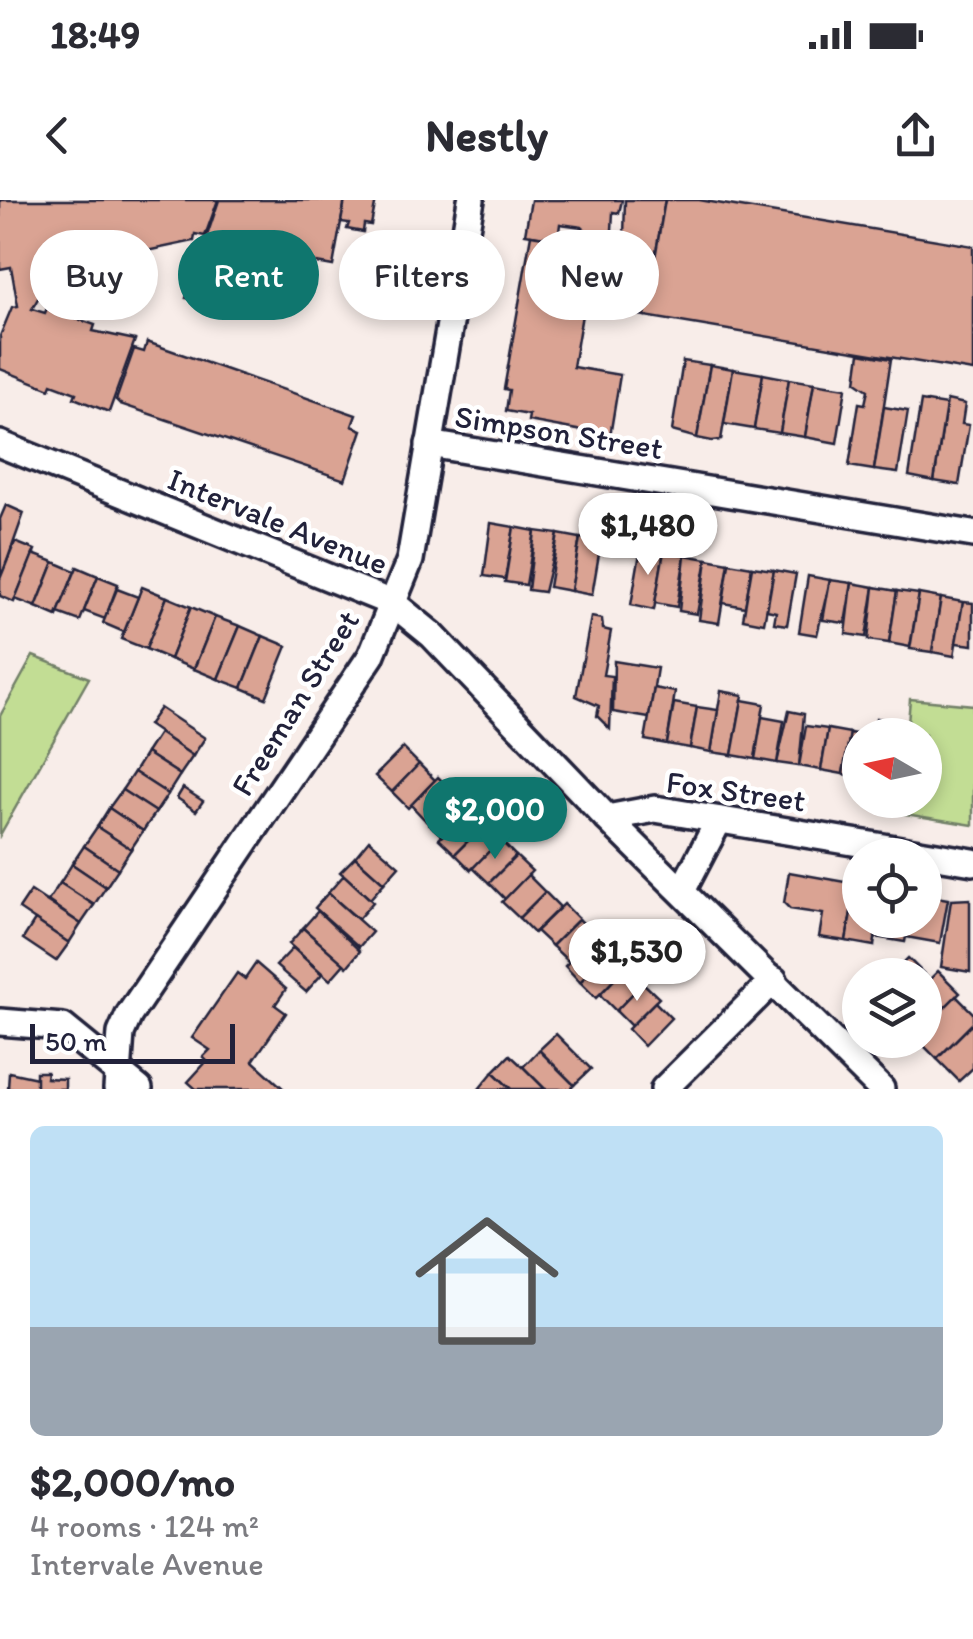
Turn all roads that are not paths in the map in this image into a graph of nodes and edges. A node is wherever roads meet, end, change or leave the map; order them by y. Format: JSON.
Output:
{"nodes":[{"id":1,"x":471,"y":200,"type":"edge"},
{"id":2,"x":0,"y":444,"type":"edge"},
{"id":3,"x":429,"y":444,"type":"junction"},
{"id":4,"x":973,"y":534,"type":"edge"},
{"id":5,"x":394,"y":604,"type":"junction"},
{"id":6,"x":608,"y":818,"type":"junction"},
{"id":7,"x":719,"y":820,"type":"junction"},
{"id":8,"x":973,"y":862,"type":"edge"},
{"id":9,"x":683,"y":890,"type":"junction"},
{"id":10,"x":774,"y":980,"type":"junction"},
{"id":11,"x":0,"y":1022,"type":"edge"},
{"id":12,"x":118,"y":1079,"type":"edge"},
{"id":13,"x":140,"y":1089,"type":"edge"},
{"id":14,"x":664,"y":1089,"type":"edge"},
{"id":15,"x":881,"y":1089,"type":"edge"}],
"edges":[{"from":1,"to":3,"type":"street","name":"Freeman Street"},
{"from":2,"to":5,"type":"street","name":"Intervale Avenue"},
{"from":3,"to":4,"type":"street","name":"Simpson Street"},
{"from":3,"to":5,"type":"street","name":"Freeman Street"},
{"from":5,"to":6,"type":"street","name":"Intervale Avenue"},
{"from":5,"to":12,"type":"street","name":"Freeman Street"},
{"from":6,"to":7,"type":"street","name":"Fox Street"},
{"from":6,"to":9,"type":"street","name":"Intervale Avenue"},
{"from":7,"to":8,"type":"street","name":"Fox Street"},
{"from":7,"to":9,"type":"street"},
{"from":9,"to":10,"type":"street","name":"Intervale Avenue"},
{"from":10,"to":14,"type":"street"},
{"from":10,"to":15,"type":"street","name":"Intervale Avenue"},
{"from":11,"to":12,"type":"street"},
{"from":12,"to":13,"type":"street"}]}
